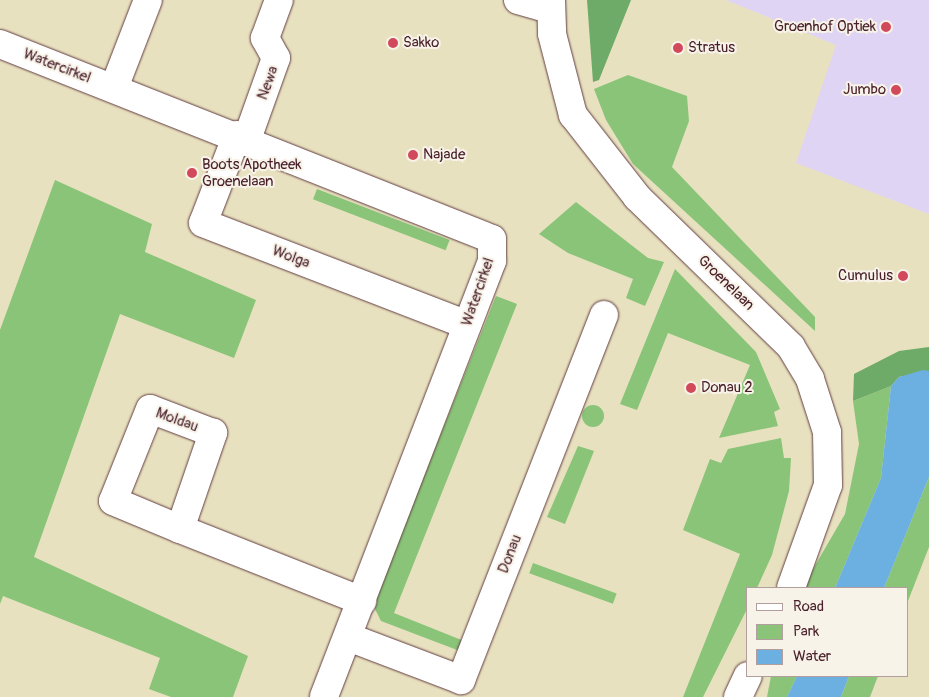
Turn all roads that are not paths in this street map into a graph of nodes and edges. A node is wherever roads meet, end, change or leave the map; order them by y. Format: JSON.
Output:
{"nodes":[{"id":1,"x":148,"y":0,"type":"edge"},
{"id":2,"x":279,"y":0,"type":"edge"},
{"id":3,"x":518,"y":0,"type":"edge"},
{"id":4,"x":550,"y":5,"type":"edge"},
{"id":5,"x":0,"y":44,"type":"edge"},
{"id":6,"x":114,"y":88,"type":"junction"},
{"id":7,"x":242,"y":137,"type":"junction"},
{"id":8,"x":604,"y":315,"type":"dead end"},
{"id":9,"x":467,"y":325,"type":"junction"},
{"id":10,"x":180,"y":530,"type":"dead end"},
{"id":11,"x":791,"y":587,"type":"edge"},
{"id":12,"x":362,"y":601,"type":"junction"},
{"id":13,"x":348,"y":637,"type":"junction"},
{"id":14,"x":748,"y":677,"type":"edge"},
{"id":15,"x":324,"y":697,"type":"edge"},
{"id":16,"x":738,"y":697,"type":"edge"}],
"edges":[{"from":1,"to":6,"type":"street"},
{"from":2,"to":7,"type":"street","name":"Newa"},
{"from":3,"to":4,"type":"street"},
{"from":4,"to":11,"type":"street","name":"Groenelaan"},
{"from":5,"to":6,"type":"street","name":"Watercirkel"},
{"from":6,"to":7,"type":"street","name":"Watercirkel"},
{"from":7,"to":9,"type":"street","name":"Watercirkel"},
{"from":7,"to":9,"type":"street","name":"Wolga"},
{"from":8,"to":13,"type":"street","name":"Donau"},
{"from":9,"to":12,"type":"street","name":"Watercirkel"},
{"from":10,"to":12,"type":"street"},
{"from":12,"to":13,"type":"street","name":"Watercirkel"},
{"from":13,"to":15,"type":"street","name":"Watercirkel"},
{"from":14,"to":16,"type":"street"}]}
